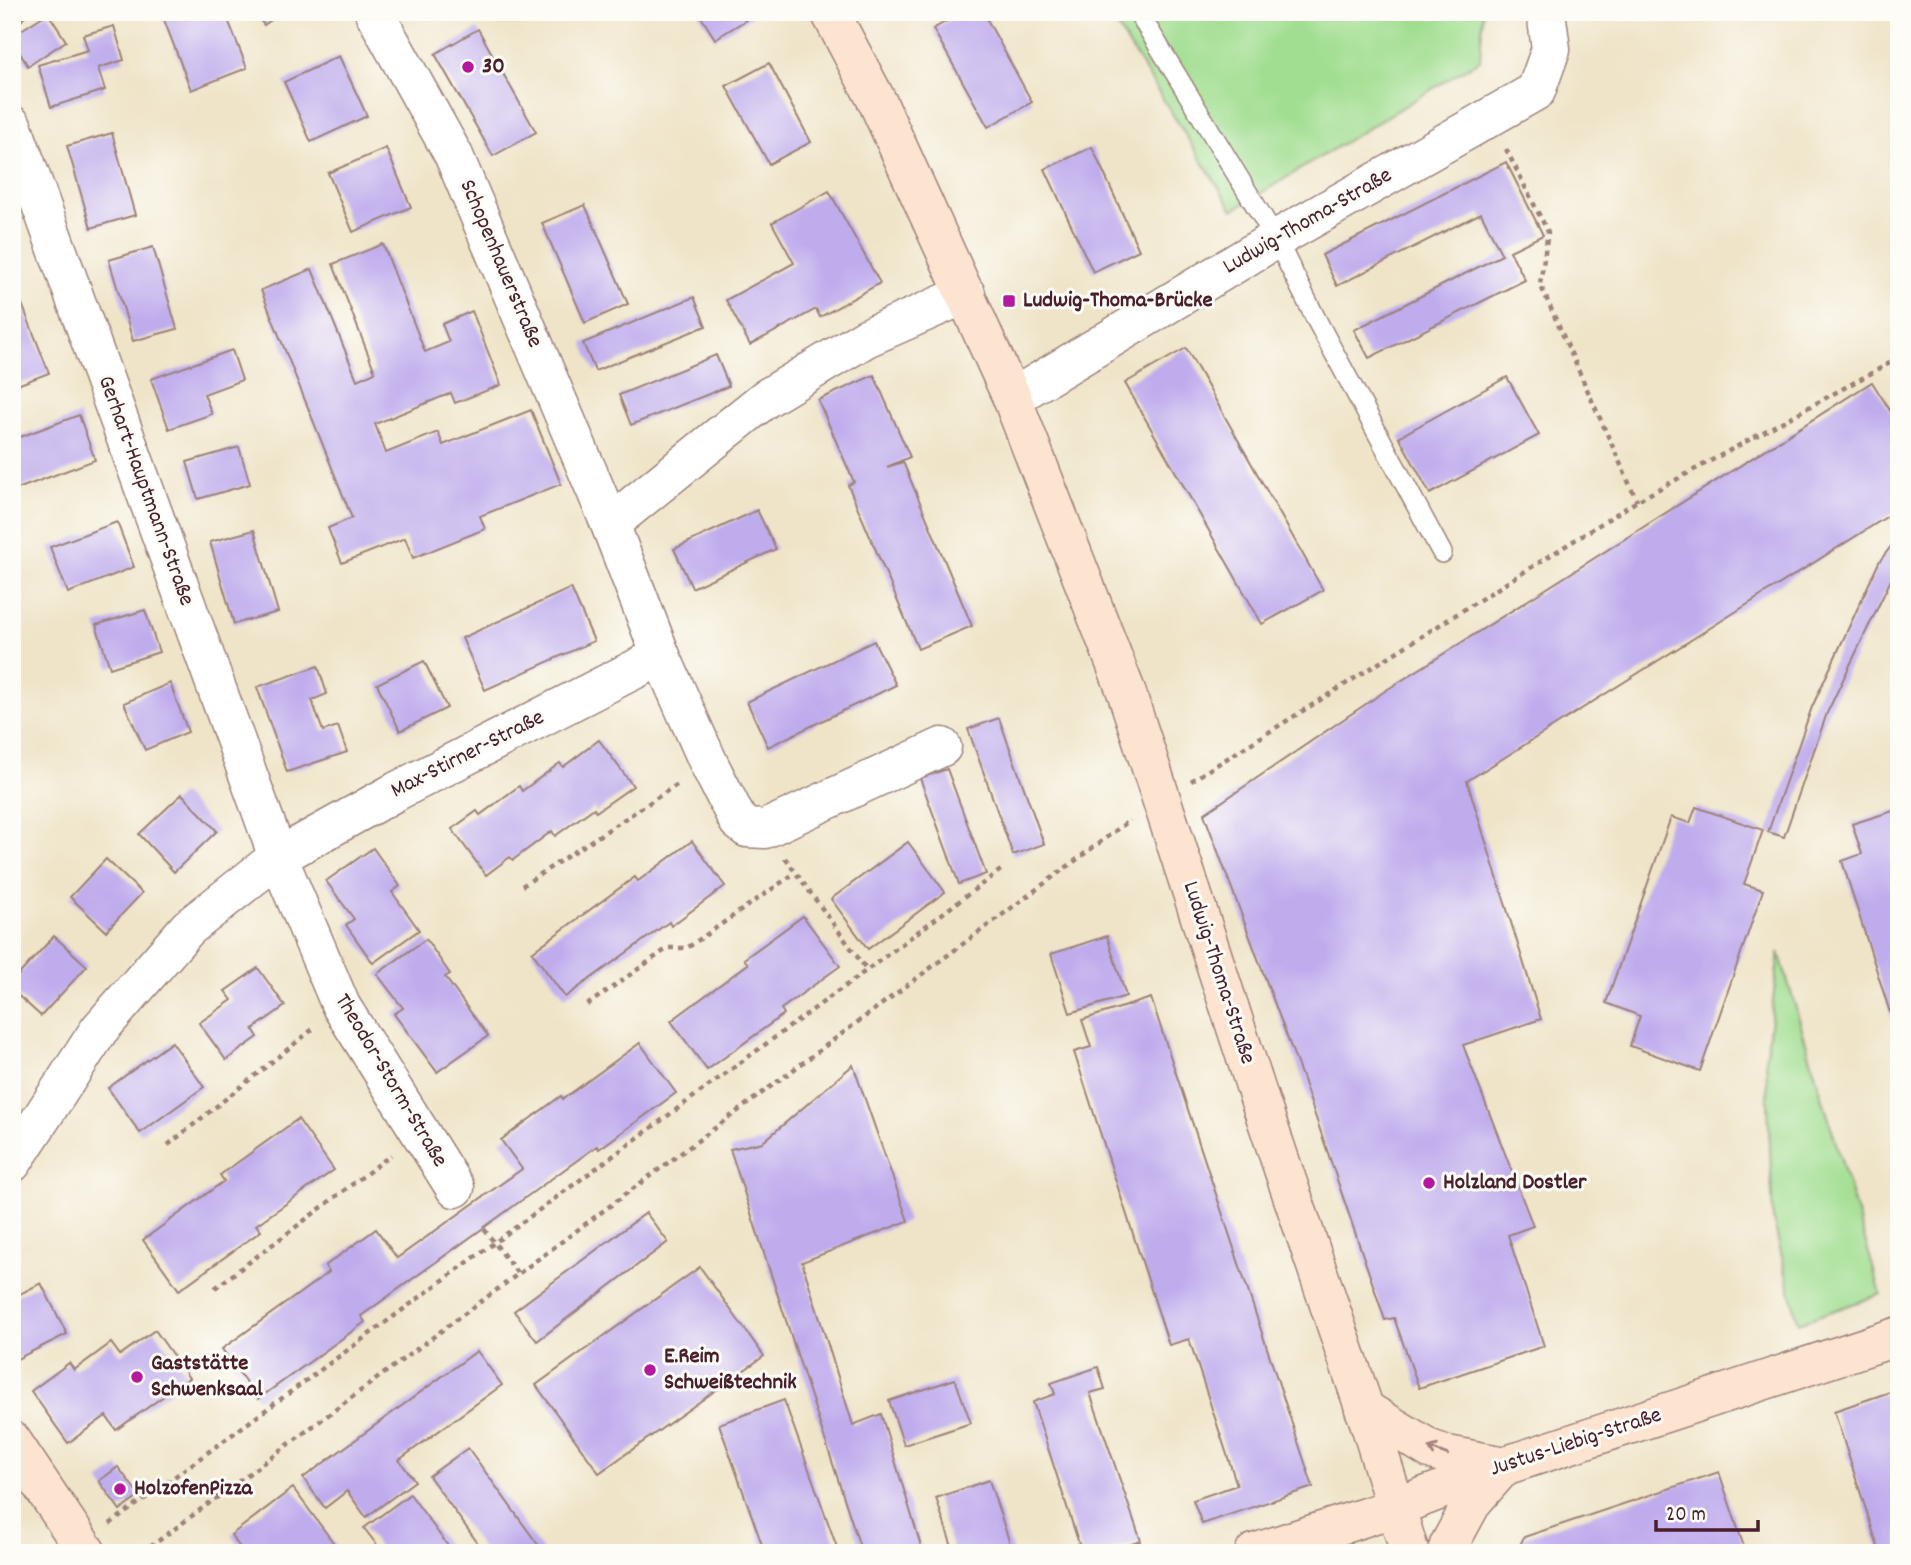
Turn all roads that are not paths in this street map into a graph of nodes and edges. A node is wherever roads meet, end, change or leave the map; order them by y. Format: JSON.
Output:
{"nodes":[{"id":1,"x":374,"y":12,"type":"edge"},
{"id":2,"x":830,"y":12,"type":"edge"},
{"id":3,"x":1138,"y":12,"type":"edge"},
{"id":4,"x":1546,"y":12,"type":"edge"},
{"id":5,"x":12,"y":125,"type":"edge"},
{"id":6,"x":1276,"y":239,"type":"junction"},
{"id":7,"x":966,"y":294,"type":"junction"},
{"id":8,"x":1012,"y":398,"type":"junction"},
{"id":9,"x":610,"y":524,"type":"junction"},
{"id":10,"x":1441,"y":553,"type":"dead end"},
{"id":11,"x":661,"y":656,"type":"junction"},
{"id":12,"x":942,"y":747,"type":"dead end"},
{"id":13,"x":278,"y":857,"type":"junction"},
{"id":14,"x":12,"y":1163,"type":"edge"},
{"id":15,"x":455,"y":1188,"type":"dead end"},
{"id":16,"x":1899,"y":1336,"type":"edge"},
{"id":17,"x":1364,"y":1409,"type":"junction"},
{"id":18,"x":12,"y":1441,"type":"edge"},
{"id":19,"x":1504,"y":1466,"type":"junction"},
{"id":20,"x":1396,"y":1507,"type":"junction"},
{"id":21,"x":79,"y":1550,"type":"edge"},
{"id":22,"x":1254,"y":1553,"type":"edge"},
{"id":23,"x":1410,"y":1553,"type":"edge"},
{"id":24,"x":1447,"y":1553,"type":"edge"}],
"edges":[{"from":1,"to":9,"type":"street","name":"Schopenhauerstraße"},
{"from":2,"to":7,"type":"street","name":"Ludwig-Thoma-Straße"},
{"from":3,"to":6,"type":"lane"},
{"from":4,"to":6,"type":"street","name":"Ludwig-Thoma-Straße"},
{"from":5,"to":13,"type":"street","name":"Gerhart-Hauptmann-Straße"},
{"from":6,"to":8,"type":"street","name":"Ludwig-Thoma-Straße"},
{"from":6,"to":10,"type":"lane"},
{"from":7,"to":8,"type":"street","name":"Ludwig-Thoma-Straße"},
{"from":7,"to":9,"type":"street"},
{"from":8,"to":17,"type":"street","name":"Ludwig-Thoma-Straße","bridge":true},
{"from":9,"to":11,"type":"street","name":"Schopenhauerstraße"},
{"from":11,"to":12,"type":"street"},
{"from":11,"to":13,"type":"street","name":"Max-Stirner-Straße"},
{"from":13,"to":14,"type":"street","name":"Max-Stirner-Straße"},
{"from":13,"to":15,"type":"street","name":"Theodor-Storm-Straße"},
{"from":16,"to":19,"type":"street","name":"Justus-Liebig-Straße"},
{"from":19,"to":17,"type":"street","one_way":true},
{"from":17,"to":20,"type":"street","name":"Ludwig-Thoma-Straße"},
{"from":18,"to":21,"type":"street"},
{"from":19,"to":20,"type":"street","name":"Justus-Liebig-Straße"},
{"from":19,"to":24,"type":"street"},
{"from":20,"to":22,"type":"street","name":"Justus-Liebig-Straße"},
{"from":20,"to":23,"type":"street","name":"Ludwig-Thoma-Straße"}]}
